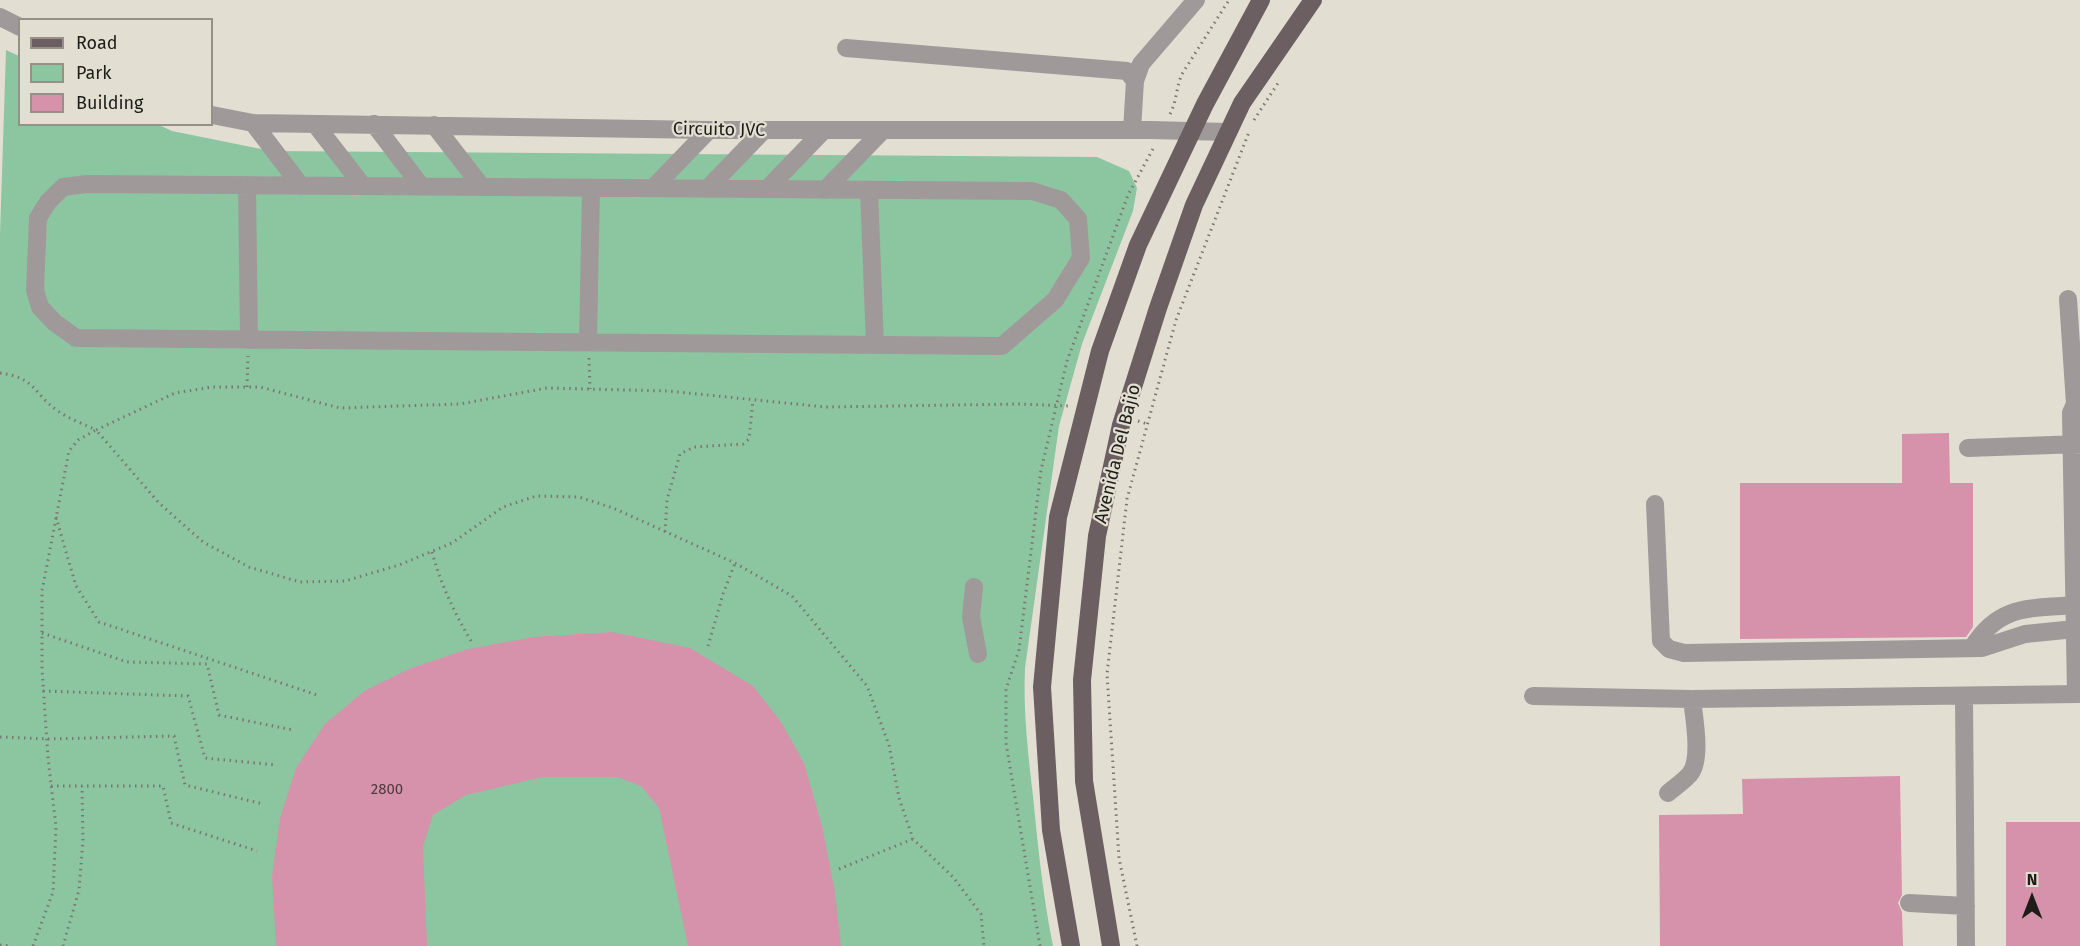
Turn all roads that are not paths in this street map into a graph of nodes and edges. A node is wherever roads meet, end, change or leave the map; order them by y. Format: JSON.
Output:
{"nodes":[{"id":1,"x":1196,"y":0,"type":"edge"},
{"id":2,"x":1261,"y":0,"type":"edge"},
{"id":3,"x":1313,"y":0,"type":"edge"},
{"id":4,"x":0,"y":17,"type":"edge"},
{"id":5,"x":18,"y":26,"type":"edge"},
{"id":6,"x":846,"y":48,"type":"dead end"},
{"id":7,"x":1136,"y":81,"type":"junction"},
{"id":8,"x":213,"y":115,"type":"edge"},
{"id":9,"x":253,"y":123,"type":"junction"},
{"id":10,"x":315,"y":124,"type":"junction"},
{"id":11,"x":374,"y":124,"type":"junction"},
{"id":12,"x":434,"y":125,"type":"junction"},
{"id":13,"x":709,"y":130,"type":"junction"},
{"id":14,"x":765,"y":130,"type":"junction"},
{"id":15,"x":824,"y":130,"type":"junction"},
{"id":16,"x":1132,"y":130,"type":"junction"},
{"id":17,"x":882,"y":131,"type":"junction"},
{"id":18,"x":1193,"y":132,"type":"junction"},
{"id":19,"x":1228,"y":132,"type":"junction"},
{"id":20,"x":247,"y":185,"type":"junction"},
{"id":21,"x":301,"y":186,"type":"junction"},
{"id":22,"x":363,"y":186,"type":"junction"},
{"id":23,"x":422,"y":186,"type":"junction"},
{"id":24,"x":482,"y":187,"type":"junction"},
{"id":25,"x":591,"y":188,"type":"junction"},
{"id":26,"x":653,"y":188,"type":"junction"},
{"id":27,"x":708,"y":188,"type":"junction"},
{"id":28,"x":767,"y":189,"type":"junction"},
{"id":29,"x":825,"y":190,"type":"junction"},
{"id":30,"x":869,"y":190,"type":"junction"},
{"id":31,"x":2068,"y":299,"type":"dead end"},
{"id":32,"x":249,"y":339,"type":"junction"},
{"id":33,"x":588,"y":342,"type":"junction"},
{"id":34,"x":875,"y":345,"type":"junction"},
{"id":35,"x":2078,"y":402,"type":"edge"},
{"id":36,"x":2076,"y":445,"type":"edge"},
{"id":37,"x":1968,"y":448,"type":"dead end"},
{"id":38,"x":1655,"y":504,"type":"dead end"},
{"id":39,"x":974,"y":587,"type":"dead end"},
{"id":40,"x":2075,"y":605,"type":"junction"},
{"id":41,"x":2014,"y":611,"type":"junction"},
{"id":42,"x":2075,"y":629,"type":"junction"},
{"id":43,"x":2016,"y":637,"type":"junction"},
{"id":44,"x":1972,"y":648,"type":"junction"},
{"id":45,"x":978,"y":654,"type":"dead end"},
{"id":46,"x":2078,"y":694,"type":"edge"},
{"id":47,"x":1533,"y":696,"type":"dead end"},
{"id":48,"x":1964,"y":697,"type":"junction"},
{"id":49,"x":1692,"y":699,"type":"junction"},
{"id":50,"x":1668,"y":793,"type":"dead end"},
{"id":51,"x":1909,"y":903,"type":"dead end"},
{"id":52,"x":1966,"y":906,"type":"junction"},
{"id":53,"x":1071,"y":946,"type":"edge"},
{"id":54,"x":1111,"y":946,"type":"edge"},
{"id":55,"x":1966,"y":946,"type":"edge"}],
"edges":[{"from":1,"to":7,"type":"lane"},
{"from":2,"to":18,"type":"main road"},
{"from":3,"to":19,"type":"main road","name":"Avenida Del Bajio"},
{"from":4,"to":5,"type":"lane"},
{"from":6,"to":7,"type":"lane"},
{"from":7,"to":16,"type":"lane"},
{"from":8,"to":9,"type":"lane","name":"Circuito JVC"},
{"from":9,"to":10,"type":"lane","name":"Circuito JVC"},
{"from":9,"to":21,"type":"lane"},
{"from":10,"to":11,"type":"lane","name":"Circuito JVC"},
{"from":10,"to":22,"type":"lane"},
{"from":11,"to":12,"type":"lane","name":"Circuito JVC"},
{"from":11,"to":23,"type":"lane"},
{"from":12,"to":13,"type":"lane","name":"Circuito JVC"},
{"from":12,"to":24,"type":"lane"},
{"from":13,"to":14,"type":"lane","name":"Circuito JVC"},
{"from":13,"to":26,"type":"lane"},
{"from":14,"to":15,"type":"lane","name":"Circuito JVC"},
{"from":14,"to":27,"type":"lane"},
{"from":15,"to":17,"type":"lane","name":"Circuito JVC"},
{"from":15,"to":28,"type":"lane"},
{"from":16,"to":17,"type":"lane","name":"Circuito JVC"},
{"from":16,"to":18,"type":"lane","name":"Circuito JVC"},
{"from":17,"to":29,"type":"lane"},
{"from":18,"to":19,"type":"lane","name":"Circuito JVC"},
{"from":18,"to":53,"type":"main road"},
{"from":19,"to":54,"type":"main road","name":"Avenida Del Bajio"},
{"from":20,"to":21,"type":"lane"},
{"from":20,"to":32,"type":"lane"},
{"from":20,"to":32,"type":"lane"},
{"from":21,"to":22,"type":"lane"},
{"from":22,"to":23,"type":"lane"},
{"from":23,"to":24,"type":"lane"},
{"from":24,"to":25,"type":"lane"},
{"from":25,"to":26,"type":"lane"},
{"from":25,"to":33,"type":"lane"},
{"from":26,"to":27,"type":"lane"},
{"from":27,"to":28,"type":"lane"},
{"from":28,"to":29,"type":"lane"},
{"from":29,"to":30,"type":"lane"},
{"from":30,"to":34,"type":"lane"},
{"from":30,"to":34,"type":"lane"},
{"from":31,"to":35,"type":"lane"},
{"from":32,"to":33,"type":"lane"},
{"from":33,"to":34,"type":"lane"},
{"from":35,"to":36,"type":"lane"},
{"from":36,"to":37,"type":"lane"},
{"from":36,"to":40,"type":"lane"},
{"from":38,"to":44,"type":"lane"},
{"from":39,"to":45,"type":"lane"},
{"from":40,"to":41,"type":"lane"},
{"from":40,"to":42,"type":"lane"},
{"from":41,"to":43,"type":"lane"},
{"from":41,"to":44,"type":"lane"},
{"from":42,"to":43,"type":"lane"},
{"from":42,"to":46,"type":"lane"},
{"from":43,"to":44,"type":"lane"},
{"from":46,"to":48,"type":"lane"},
{"from":47,"to":49,"type":"lane"},
{"from":48,"to":49,"type":"lane"},
{"from":48,"to":52,"type":"lane"},
{"from":49,"to":50,"type":"lane"},
{"from":51,"to":52,"type":"lane"},
{"from":52,"to":55,"type":"lane"}]}
